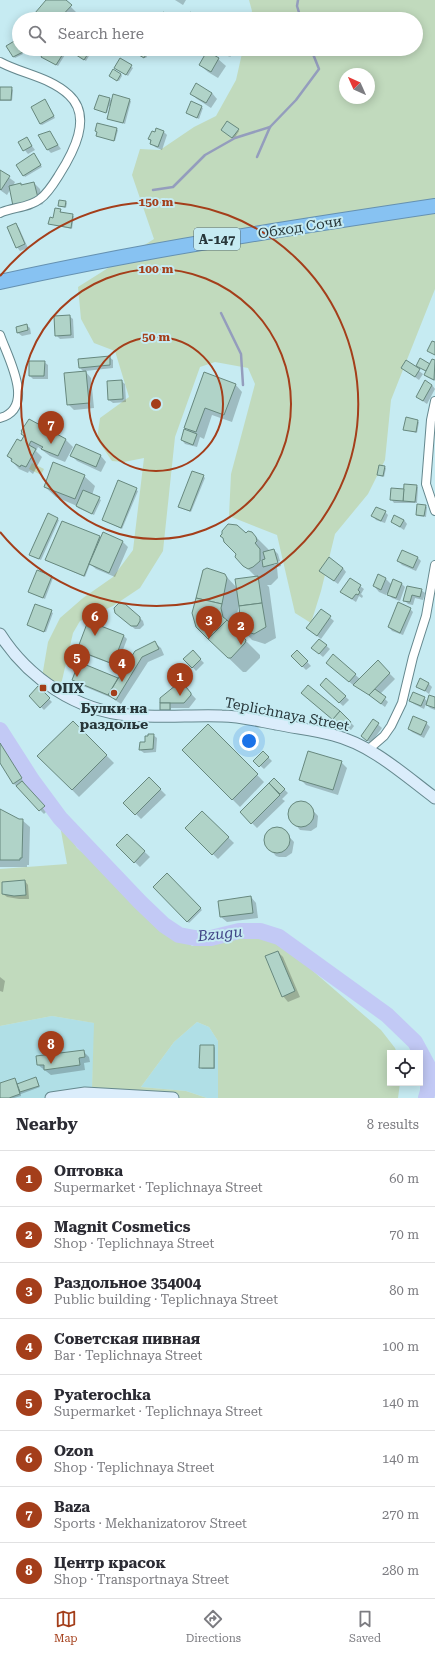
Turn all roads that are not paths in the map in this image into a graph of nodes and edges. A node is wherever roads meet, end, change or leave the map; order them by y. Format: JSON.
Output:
{"nodes":[{"id":1,"x":0,"y":62,"type":"edge"},
{"id":2,"x":435,"y":206,"type":"edge"},
{"id":3,"x":0,"y":213,"type":"edge"},
{"id":4,"x":0,"y":282,"type":"edge"},
{"id":5,"x":0,"y":335,"type":"edge"},
{"id":6,"x":435,"y":401,"type":"edge"},
{"id":7,"x":0,"y":418,"type":"edge"},
{"id":8,"x":435,"y":511,"type":"edge"},
{"id":9,"x":435,"y":565,"type":"edge"},
{"id":10,"x":0,"y":634,"type":"edge"},
{"id":11,"x":369,"y":750,"type":"junction"},
{"id":12,"x":435,"y":798,"type":"edge"},
{"id":13,"x":52,"y":1098,"type":"edge"},
{"id":14,"x":173,"y":1098,"type":"edge"}],
"edges":[{"from":1,"to":3,"type":"street"},
{"from":2,"to":4,"type":"highway","name":"Обход Сочи","number":"А-147"},
{"from":5,"to":7,"type":"street"},
{"from":6,"to":8,"type":"street"},
{"from":9,"to":11,"type":"street"},
{"from":10,"to":11,"type":"street","name":"Teplichnaya Street"},
{"from":11,"to":12,"type":"street","name":"Teplichnaya Street"},
{"from":13,"to":14,"type":"street"}]}
